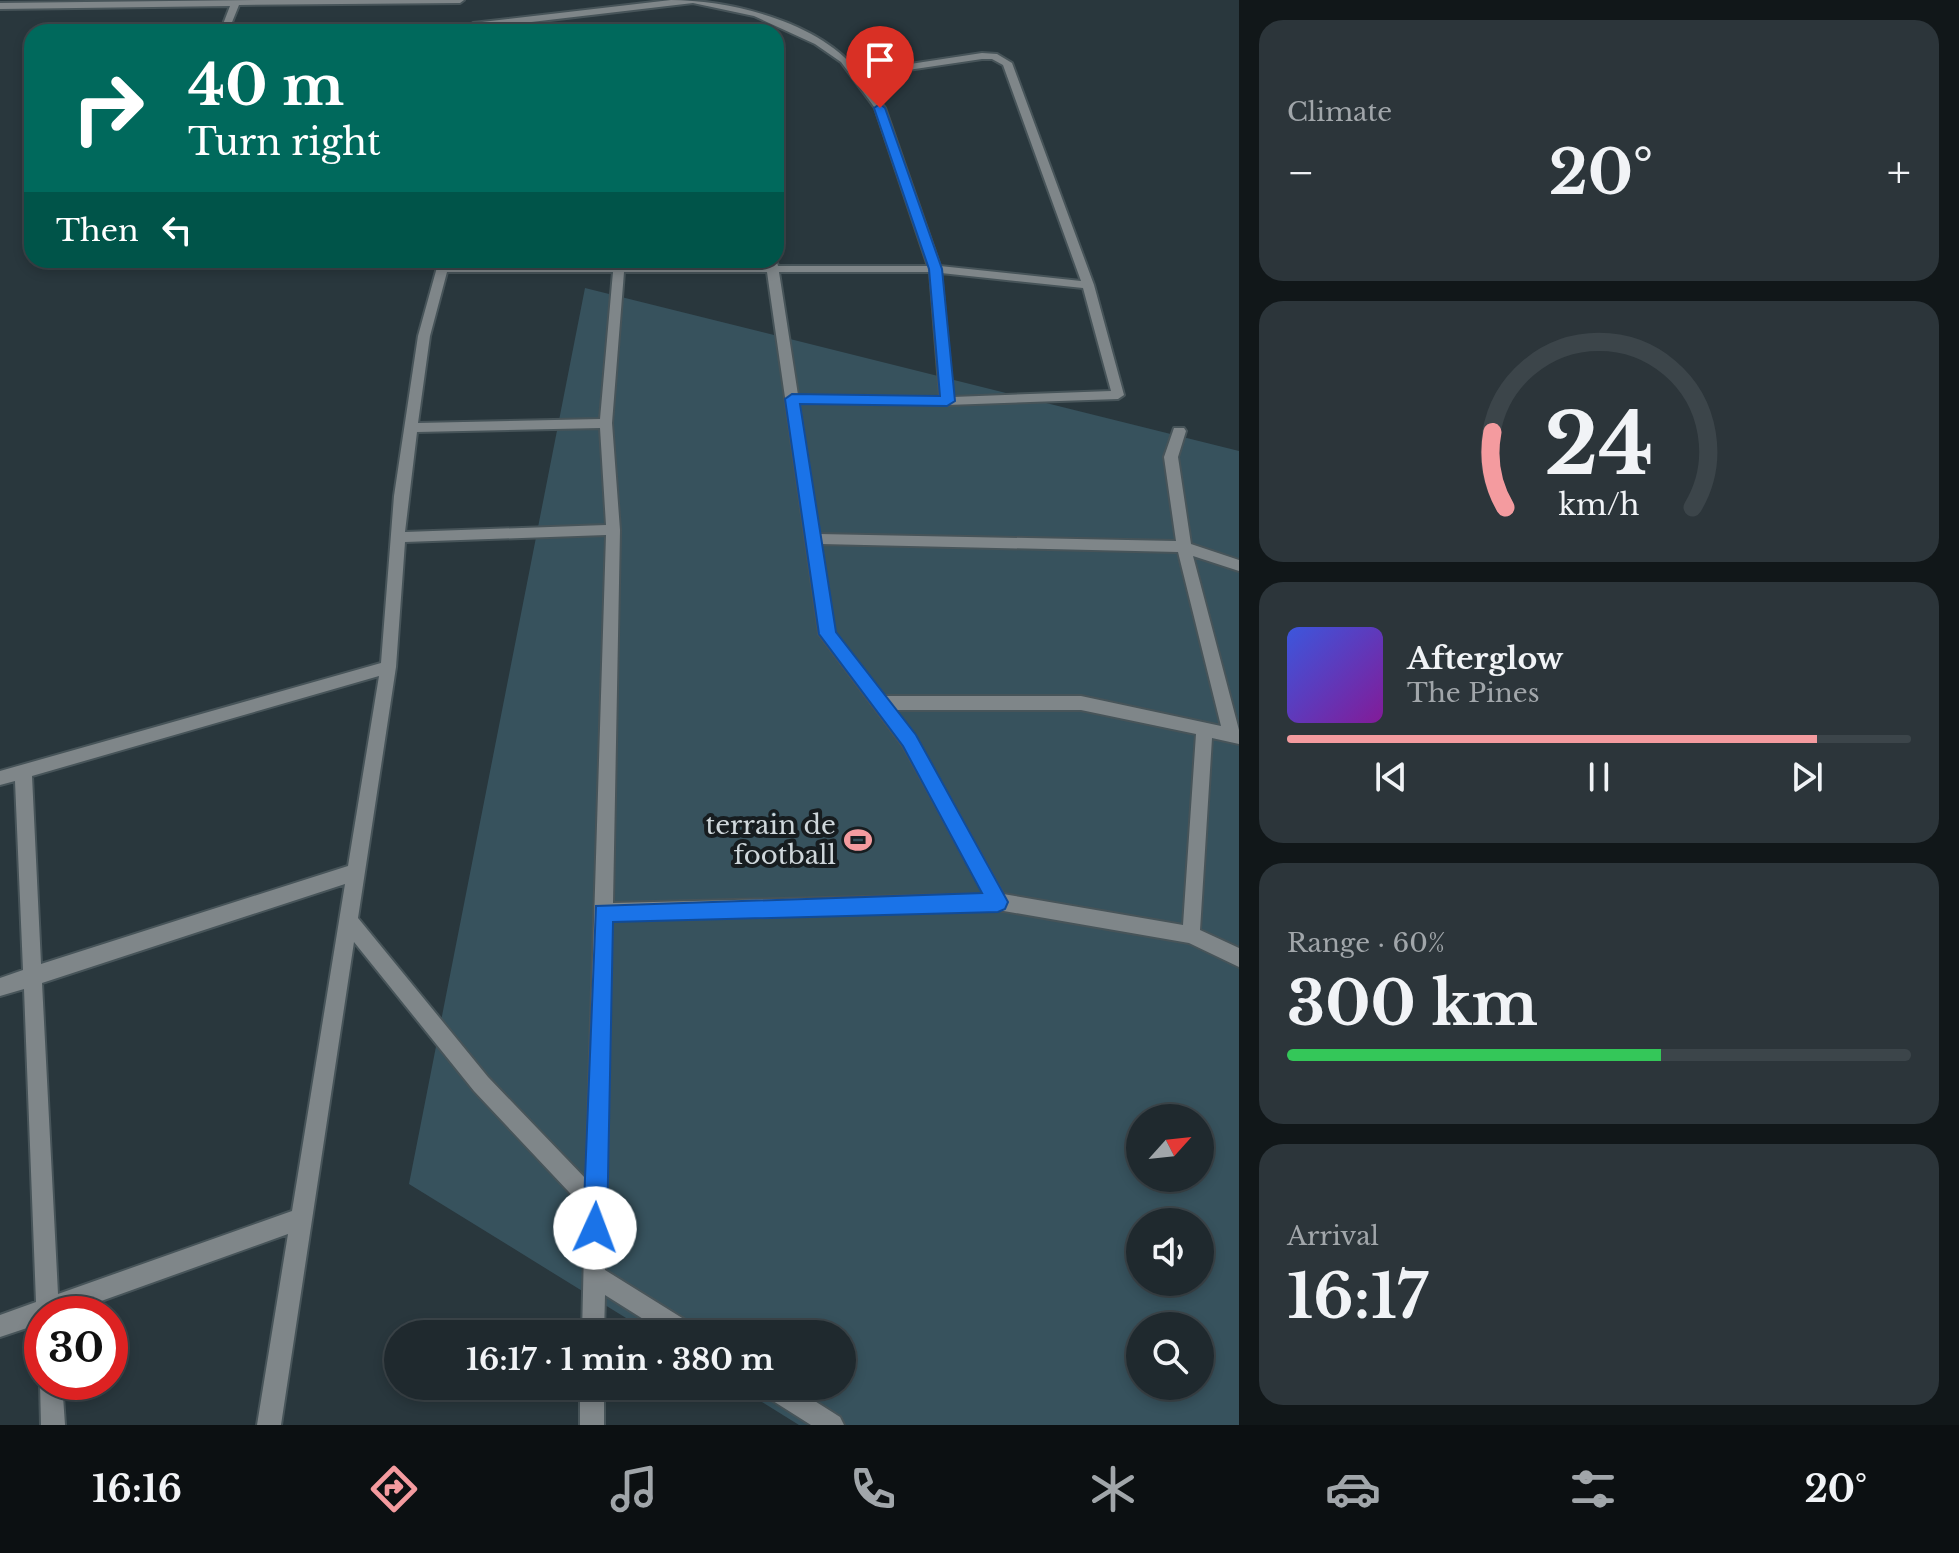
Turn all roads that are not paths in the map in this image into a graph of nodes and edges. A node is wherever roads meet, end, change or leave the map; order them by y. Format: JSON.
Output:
{"nodes":[{"id":1,"x":460,"y":0,"type":"edge"},
{"id":2,"x":280,"y":2,"type":"edge"},
{"id":3,"x":367,"y":2,"type":"edge"},
{"id":4,"x":235,"y":4,"type":"junction"},
{"id":5,"x":0,"y":6,"type":"edge"},
{"id":6,"x":471,"y":13,"type":"dead end"},
{"id":7,"x":227,"y":24,"type":"edge"},
{"id":8,"x":472,"y":24,"type":"edge"},
{"id":9,"x":511,"y":24,"type":"edge"},
{"id":10,"x":782,"y":24,"type":"edge"},
{"id":11,"x":784,"y":25,"type":"edge"},
{"id":12,"x":855,"y":75,"type":"junction"},
{"id":13,"x":784,"y":266,"type":"edge"},
{"id":14,"x":443,"y":268,"type":"edge"},
{"id":15,"x":549,"y":268,"type":"edge"},
{"id":16,"x":696,"y":268,"type":"edge"},
{"id":17,"x":772,"y":268,"type":"edge"},
{"id":18,"x":935,"y":269,"type":"junction"},
{"id":19,"x":619,"y":270,"type":"junction"},
{"id":20,"x":1088,"y":285,"type":"junction"},
{"id":21,"x":792,"y":399,"type":"junction"},
{"id":22,"x":947,"y":401,"type":"junction"},
{"id":23,"x":606,"y":423,"type":"junction"},
{"id":24,"x":411,"y":428,"type":"junction"},
{"id":25,"x":1179,"y":431,"type":"dead end"},
{"id":26,"x":613,"y":530,"type":"junction"},
{"id":27,"x":398,"y":537,"type":"junction"},
{"id":28,"x":813,"y":539,"type":"junction"},
{"id":29,"x":1184,"y":547,"type":"junction"},
{"id":30,"x":1239,"y":566,"type":"edge"},
{"id":31,"x":388,"y":667,"type":"junction"},
{"id":32,"x":880,"y":703,"type":"junction"},
{"id":33,"x":1204,"y":729,"type":"junction"},
{"id":34,"x":1235,"y":736,"type":"edge"},
{"id":35,"x":23,"y":770,"type":"junction"},
{"id":36,"x":0,"y":778,"type":"edge"},
{"id":37,"x":356,"y":872,"type":"junction"},
{"id":38,"x":998,"y":902,"type":"junction"},
{"id":39,"x":603,"y":912,"type":"junction"},
{"id":40,"x":349,"y":921,"type":"junction"},
{"id":41,"x":1191,"y":935,"type":"junction"},
{"id":42,"x":1239,"y":958,"type":"edge"},
{"id":43,"x":32,"y":976,"type":"junction"},
{"id":44,"x":0,"y":987,"type":"edge"},
{"id":45,"x":596,"y":1205,"type":"junction"},
{"id":46,"x":302,"y":1218,"type":"junction"},
{"id":47,"x":594,"y":1275,"type":"junction"},
{"id":48,"x":47,"y":1296,"type":"edge"},
{"id":49,"x":91,"y":1296,"type":"edge"},
{"id":50,"x":24,"y":1319,"type":"edge"},
{"id":51,"x":593,"y":1320,"type":"edge"},
{"id":52,"x":665,"y":1320,"type":"edge"},
{"id":53,"x":0,"y":1326,"type":"edge"},
{"id":54,"x":52,"y":1400,"type":"edge"},
{"id":55,"x":592,"y":1400,"type":"edge"},
{"id":56,"x":792,"y":1400,"type":"edge"},
{"id":57,"x":53,"y":1425,"type":"edge"},
{"id":58,"x":269,"y":1425,"type":"edge"},
{"id":59,"x":592,"y":1425,"type":"edge"},
{"id":60,"x":832,"y":1425,"type":"edge"}],
"edges":[{"from":1,"to":3,"type":"street"},
{"from":2,"to":3,"type":"street"},
{"from":2,"to":4,"type":"street"},
{"from":4,"to":5,"type":"street"},
{"from":4,"to":7,"type":"street"},
{"from":6,"to":8,"type":"street"},
{"from":9,"to":10,"type":"street"},
{"from":11,"to":12,"type":"street"},
{"from":12,"to":18,"type":"street"},
{"from":12,"to":20,"type":"street"},
{"from":13,"to":18,"type":"street"},
{"from":14,"to":24,"type":"street"},
{"from":15,"to":19,"type":"street"},
{"from":16,"to":19,"type":"street"},
{"from":17,"to":21,"type":"street"},
{"from":18,"to":20,"type":"street"},
{"from":18,"to":22,"type":"street"},
{"from":19,"to":23,"type":"street"},
{"from":20,"to":22,"type":"street"},
{"from":21,"to":22,"type":"street"},
{"from":21,"to":28,"type":"street"},
{"from":23,"to":24,"type":"street"},
{"from":23,"to":26,"type":"street"},
{"from":24,"to":27,"type":"street"},
{"from":25,"to":29,"type":"street"},
{"from":26,"to":27,"type":"street"},
{"from":26,"to":39,"type":"street"},
{"from":27,"to":31,"type":"street"},
{"from":28,"to":29,"type":"street"},
{"from":28,"to":32,"type":"street"},
{"from":29,"to":30,"type":"street"},
{"from":29,"to":34,"type":"street"},
{"from":31,"to":35,"type":"street"},
{"from":31,"to":37,"type":"street"},
{"from":32,"to":33,"type":"street"},
{"from":32,"to":38,"type":"street"},
{"from":33,"to":34,"type":"street"},
{"from":33,"to":41,"type":"street"},
{"from":35,"to":36,"type":"street"},
{"from":35,"to":43,"type":"street"},
{"from":37,"to":40,"type":"street"},
{"from":37,"to":43,"type":"street"},
{"from":38,"to":39,"type":"street"},
{"from":38,"to":41,"type":"street"},
{"from":39,"to":45,"type":"street"},
{"from":40,"to":45,"type":"street"},
{"from":40,"to":46,"type":"street"},
{"from":41,"to":42,"type":"street"},
{"from":43,"to":44,"type":"street"},
{"from":43,"to":48,"type":"street"},
{"from":45,"to":47,"type":"street"},
{"from":46,"to":49,"type":"street"},
{"from":46,"to":58,"type":"street"},
{"from":47,"to":51,"type":"street"},
{"from":47,"to":52,"type":"street"},
{"from":50,"to":53,"type":"street"},
{"from":54,"to":57,"type":"street"},
{"from":55,"to":59,"type":"street"},
{"from":56,"to":60,"type":"street"}]}
